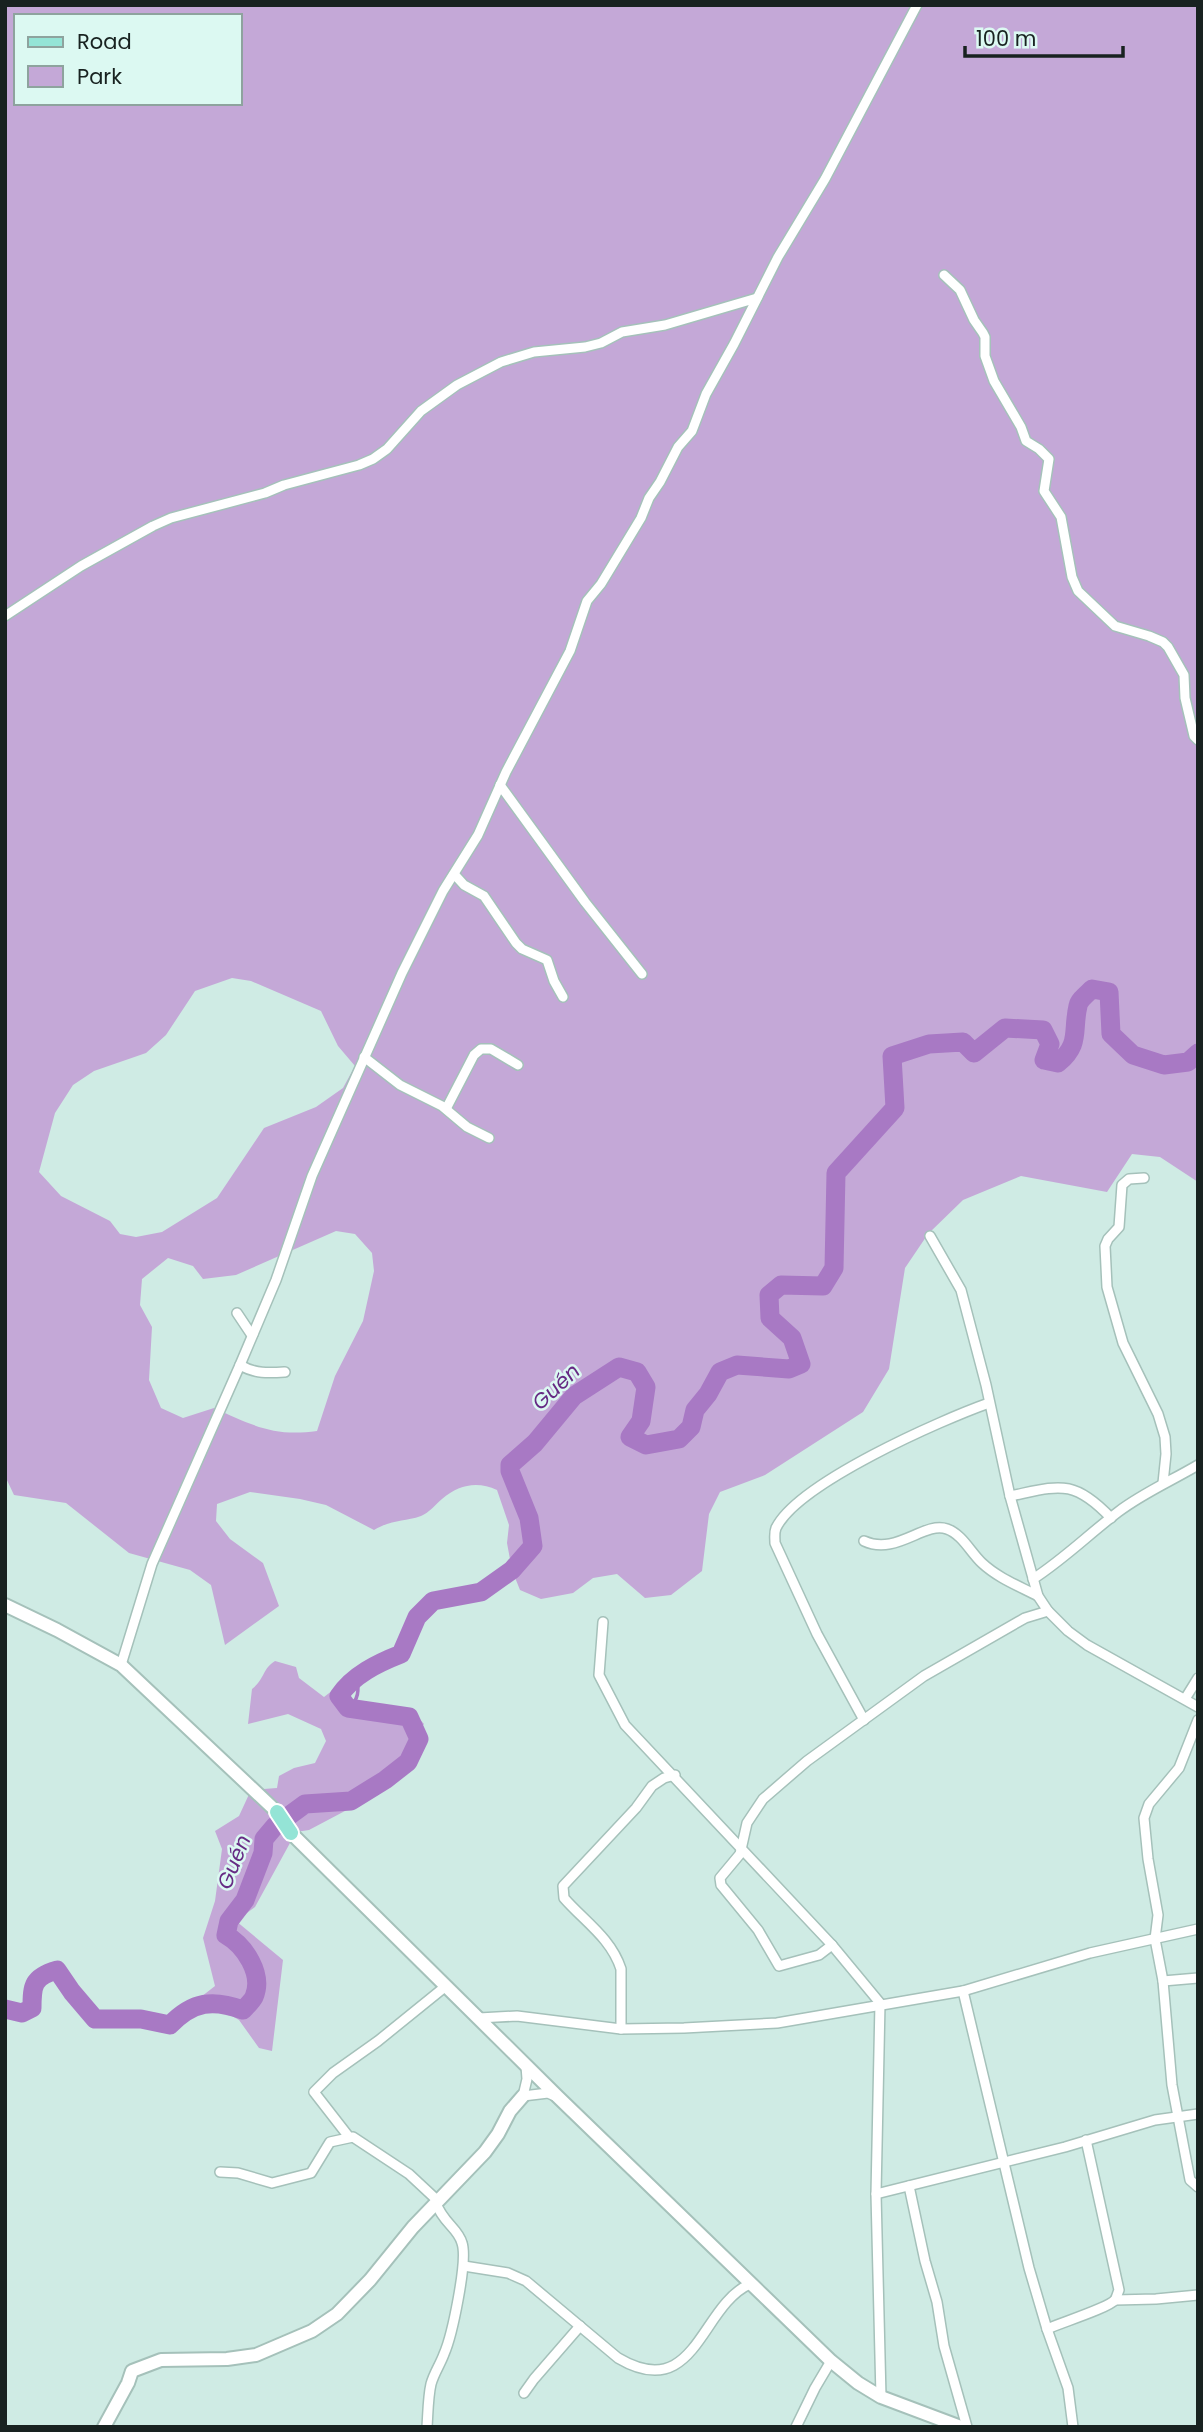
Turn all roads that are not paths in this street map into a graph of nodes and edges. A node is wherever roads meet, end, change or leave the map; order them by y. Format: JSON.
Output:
{"nodes":[{"id":1,"x":917,"y":5,"type":"edge"},
{"id":2,"x":944,"y":275,"type":"dead end"},
{"id":3,"x":757,"y":298,"type":"junction"},
{"id":4,"x":5,"y":616,"type":"edge"},
{"id":5,"x":1198,"y":740,"type":"edge"},
{"id":6,"x":500,"y":785,"type":"junction"},
{"id":7,"x":454,"y":874,"type":"junction"},
{"id":8,"x":642,"y":974,"type":"dead end"},
{"id":9,"x":563,"y":997,"type":"dead end"},
{"id":10,"x":364,"y":1058,"type":"junction"},
{"id":11,"x":518,"y":1065,"type":"dead end"},
{"id":12,"x":446,"y":1109,"type":"junction"},
{"id":13,"x":489,"y":1138,"type":"dead end"},
{"id":14,"x":1144,"y":1178,"type":"dead end"},
{"id":15,"x":930,"y":1236,"type":"dead end"},
{"id":16,"x":237,"y":1313,"type":"dead end"},
{"id":17,"x":253,"y":1334,"type":"junction"},
{"id":18,"x":240,"y":1365,"type":"junction"},
{"id":19,"x":285,"y":1372,"type":"dead end"},
{"id":20,"x":989,"y":1403,"type":"junction"},
{"id":21,"x":1198,"y":1465,"type":"edge"},
{"id":22,"x":1163,"y":1483,"type":"junction"},
{"id":23,"x":1010,"y":1496,"type":"junction"},
{"id":24,"x":1111,"y":1518,"type":"junction"},
{"id":25,"x":864,"y":1541,"type":"dead end"},
{"id":26,"x":1033,"y":1578,"type":"junction"},
{"id":27,"x":1038,"y":1596,"type":"junction"},
{"id":28,"x":5,"y":1605,"type":"edge"},
{"id":29,"x":1048,"y":1611,"type":"junction"},
{"id":30,"x":603,"y":1622,"type":"dead end"},
{"id":31,"x":121,"y":1665,"type":"junction"},
{"id":32,"x":1198,"y":1678,"type":"edge"},
{"id":33,"x":1185,"y":1699,"type":"junction"},
{"id":34,"x":1198,"y":1707,"type":"edge"},
{"id":35,"x":864,"y":1720,"type":"junction"},
{"id":36,"x":1198,"y":1720,"type":"edge"},
{"id":37,"x":675,"y":1775,"type":"junction"},
{"id":38,"x":277,"y":1812,"type":"joint"},
{"id":39,"x":290,"y":1833,"type":"joint"},
{"id":40,"x":741,"y":1846,"type":"junction"},
{"id":41,"x":1198,"y":1929,"type":"edge"},
{"id":42,"x":1156,"y":1939,"type":"junction"},
{"id":43,"x":832,"y":1945,"type":"junction"},
{"id":44,"x":1198,"y":1978,"type":"edge"},
{"id":45,"x":1163,"y":1981,"type":"junction"},
{"id":46,"x":446,"y":1986,"type":"junction"},
{"id":47,"x":963,"y":1991,"type":"junction"},
{"id":48,"x":880,"y":2003,"type":"junction"},
{"id":49,"x":479,"y":2018,"type":"junction"},
{"id":50,"x":621,"y":2029,"type":"junction"},
{"id":51,"x":526,"y":2064,"type":"junction"},
{"id":52,"x":523,"y":2096,"type":"junction"},
{"id":53,"x":558,"y":2097,"type":"junction"},
{"id":54,"x":1198,"y":2114,"type":"edge"},
{"id":55,"x":1177,"y":2117,"type":"junction"},
{"id":56,"x":349,"y":2137,"type":"junction"},
{"id":57,"x":1086,"y":2140,"type":"junction"},
{"id":58,"x":1005,"y":2162,"type":"junction"},
{"id":59,"x":220,"y":2172,"type":"dead end"},
{"id":60,"x":909,"y":2186,"type":"junction"},
{"id":61,"x":1198,"y":2186,"type":"edge"},
{"id":62,"x":876,"y":2194,"type":"junction"},
{"id":63,"x":437,"y":2202,"type":"junction"},
{"id":64,"x":464,"y":2266,"type":"junction"},
{"id":65,"x":750,"y":2284,"type":"junction"},
{"id":66,"x":1198,"y":2295,"type":"edge"},
{"id":67,"x":1115,"y":2300,"type":"junction"},
{"id":68,"x":580,"y":2326,"type":"junction"},
{"id":69,"x":1047,"y":2329,"type":"junction"},
{"id":70,"x":831,"y":2361,"type":"junction"},
{"id":71,"x":524,"y":2393,"type":"dead end"},
{"id":72,"x":881,"y":2397,"type":"junction"},
{"id":73,"x":104,"y":2427,"type":"edge"},
{"id":74,"x":427,"y":2427,"type":"edge"},
{"id":75,"x":796,"y":2427,"type":"edge"},
{"id":76,"x":961,"y":2427,"type":"edge"},
{"id":77,"x":967,"y":2427,"type":"edge"},
{"id":78,"x":1073,"y":2427,"type":"edge"}],
"edges":[{"from":1,"to":3,"type":"street"},
{"from":2,"to":5,"type":"street"},
{"from":3,"to":4,"type":"street"},
{"from":3,"to":6,"type":"street"},
{"from":6,"to":7,"type":"street"},
{"from":6,"to":8,"type":"street"},
{"from":7,"to":9,"type":"street"},
{"from":7,"to":10,"type":"street"},
{"from":10,"to":12,"type":"street"},
{"from":10,"to":17,"type":"street"},
{"from":11,"to":12,"type":"street"},
{"from":12,"to":13,"type":"street"},
{"from":14,"to":22,"type":"street"},
{"from":15,"to":20,"type":"street"},
{"from":16,"to":17,"type":"street"},
{"from":17,"to":18,"type":"street"},
{"from":18,"to":19,"type":"street"},
{"from":18,"to":31,"type":"street"},
{"from":20,"to":23,"type":"street"},
{"from":20,"to":35,"type":"street"},
{"from":21,"to":22,"type":"street"},
{"from":22,"to":24,"type":"street"},
{"from":23,"to":24,"type":"street"},
{"from":23,"to":26,"type":"street"},
{"from":24,"to":26,"type":"street"},
{"from":25,"to":27,"type":"street"},
{"from":26,"to":27,"type":"street"},
{"from":27,"to":29,"type":"street"},
{"from":28,"to":31,"type":"main road"},
{"from":29,"to":33,"type":"street"},
{"from":29,"to":35,"type":"street"},
{"from":30,"to":37,"type":"street"},
{"from":31,"to":38,"type":"main road"},
{"from":32,"to":33,"type":"street"},
{"from":33,"to":34,"type":"street"},
{"from":35,"to":40,"type":"street"},
{"from":36,"to":42,"type":"street"},
{"from":37,"to":40,"type":"street"},
{"from":37,"to":50,"type":"street"},
{"from":38,"to":39,"type":"main road"},
{"from":39,"to":46,"type":"main road"},
{"from":40,"to":43,"type":"street"},
{"from":40,"to":43,"type":"street"},
{"from":41,"to":42,"type":"street"},
{"from":42,"to":45,"type":"street"},
{"from":42,"to":47,"type":"street"},
{"from":43,"to":48,"type":"street"},
{"from":44,"to":45,"type":"street"},
{"from":45,"to":55,"type":"street"},
{"from":46,"to":49,"type":"main road"},
{"from":46,"to":56,"type":"street"},
{"from":47,"to":48,"type":"street"},
{"from":47,"to":58,"type":"street"},
{"from":48,"to":50,"type":"street"},
{"from":48,"to":62,"type":"street"},
{"from":49,"to":50,"type":"street"},
{"from":49,"to":51,"type":"main road"},
{"from":51,"to":52,"type":"street"},
{"from":51,"to":53,"type":"main road"},
{"from":52,"to":53,"type":"street"},
{"from":52,"to":63,"type":"main road"},
{"from":53,"to":65,"type":"main road"},
{"from":54,"to":55,"type":"street"},
{"from":55,"to":57,"type":"street"},
{"from":55,"to":61,"type":"street"},
{"from":56,"to":59,"type":"street"},
{"from":56,"to":63,"type":"street"},
{"from":57,"to":58,"type":"street"},
{"from":57,"to":67,"type":"street"},
{"from":58,"to":60,"type":"street"},
{"from":58,"to":69,"type":"street"},
{"from":60,"to":62,"type":"street"},
{"from":60,"to":77,"type":"street"},
{"from":62,"to":72,"type":"street"},
{"from":63,"to":64,"type":"street"},
{"from":63,"to":73,"type":"main road"},
{"from":64,"to":68,"type":"street"},
{"from":64,"to":74,"type":"street"},
{"from":65,"to":68,"type":"street"},
{"from":65,"to":70,"type":"main road"},
{"from":66,"to":67,"type":"street"},
{"from":67,"to":69,"type":"street"},
{"from":68,"to":71,"type":"street"},
{"from":69,"to":78,"type":"street"},
{"from":70,"to":72,"type":"main road"},
{"from":70,"to":75,"type":"street"},
{"from":72,"to":76,"type":"main road"}]}
